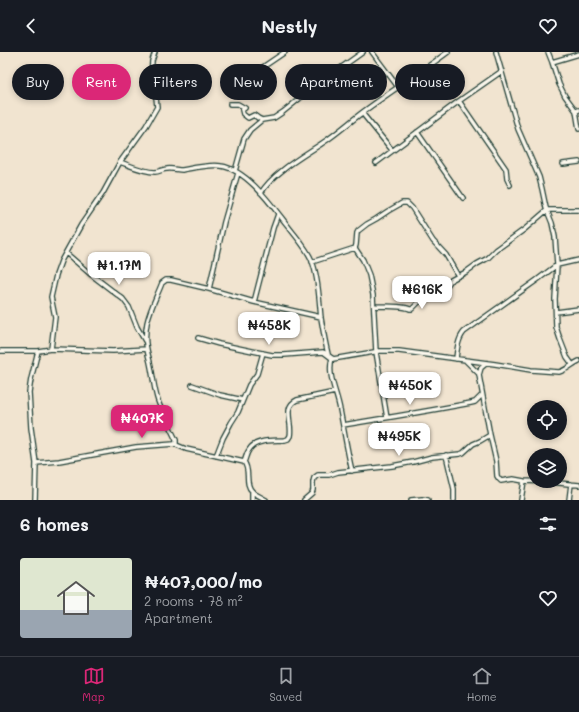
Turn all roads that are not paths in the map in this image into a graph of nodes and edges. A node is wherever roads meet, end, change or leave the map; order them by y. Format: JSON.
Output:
{"nodes":[{"id":1,"x":155,"y":52,"type":"edge"},
{"id":2,"x":285,"y":52,"type":"edge"},
{"id":3,"x":364,"y":52,"type":"edge"},
{"id":4,"x":372,"y":52,"type":"edge"},
{"id":5,"x":448,"y":52,"type":"edge"},
{"id":6,"x":496,"y":52,"type":"edge"},
{"id":7,"x":548,"y":52,"type":"edge"},
{"id":8,"x":579,"y":54,"type":"edge"},
{"id":9,"x":552,"y":62,"type":"junction"},
{"id":10,"x":267,"y":64,"type":"edge"},
{"id":11,"x":432,"y":64,"type":"edge"},
{"id":12,"x":502,"y":70,"type":"junction"},
{"id":13,"x":395,"y":83,"type":"edge"},
{"id":14,"x":395,"y":89,"type":"edge"},
{"id":15,"x":459,"y":101,"type":"junction"},
{"id":16,"x":230,"y":104,"type":"dead end"},
{"id":17,"x":577,"y":111,"type":"edge"},
{"id":18,"x":362,"y":113,"type":"junction"},
{"id":19,"x":262,"y":120,"type":"junction"},
{"id":20,"x":579,"y":129,"type":"edge"},
{"id":21,"x":417,"y":132,"type":"junction"},
{"id":22,"x":392,"y":150,"type":"junction"},
{"id":23,"x":120,"y":162,"type":"junction"},
{"id":24,"x":579,"y":162,"type":"edge"},
{"id":25,"x":376,"y":163,"type":"dead end"},
{"id":26,"x":563,"y":164,"type":"dead end"},
{"id":27,"x":236,"y":172,"type":"junction"},
{"id":28,"x":510,"y":185,"type":"dead end"},
{"id":29,"x":261,"y":193,"type":"junction"},
{"id":30,"x":463,"y":198,"type":"dead end"},
{"id":31,"x":547,"y":210,"type":"junction"},
{"id":32,"x":579,"y":210,"type":"edge"},
{"id":33,"x":278,"y":214,"type":"junction"},
{"id":34,"x":355,"y":248,"type":"junction"},
{"id":35,"x":66,"y":253,"type":"junction"},
{"id":36,"x":579,"y":260,"type":"edge"},
{"id":37,"x":312,"y":262,"type":"junction"},
{"id":38,"x":557,"y":264,"type":"junction"},
{"id":39,"x":458,"y":276,"type":"junction"},
{"id":40,"x":209,"y":289,"type":"junction"},
{"id":41,"x":254,"y":302,"type":"junction"},
{"id":42,"x":374,"y":306,"type":"junction"},
{"id":43,"x":579,"y":309,"type":"edge"},
{"id":44,"x":556,"y":312,"type":"junction"},
{"id":45,"x":321,"y":316,"type":"junction"},
{"id":46,"x":198,"y":338,"type":"dead end"},
{"id":47,"x":145,"y":342,"type":"junction"},
{"id":48,"x":51,"y":349,"type":"junction"},
{"id":49,"x":146,"y":349,"type":"junction"},
{"id":50,"x":0,"y":351,"type":"edge"},
{"id":51,"x":38,"y":351,"type":"junction"},
{"id":52,"x":376,"y":352,"type":"junction"},
{"id":53,"x":263,"y":353,"type":"junction"},
{"id":54,"x":328,"y":354,"type":"junction"},
{"id":55,"x":332,"y":358,"type":"junction"},
{"id":56,"x":456,"y":359,"type":"junction"},
{"id":57,"x":465,"y":360,"type":"junction"},
{"id":58,"x":579,"y":361,"type":"edge"},
{"id":59,"x":487,"y":363,"type":"junction"},
{"id":60,"x":572,"y":364,"type":"junction"},
{"id":61,"x":478,"y":373,"type":"junction"},
{"id":62,"x":192,"y":385,"type":"dead end"},
{"id":63,"x":335,"y":392,"type":"junction"},
{"id":64,"x":482,"y":395,"type":"junction"},
{"id":65,"x":243,"y":400,"type":"junction"},
{"id":66,"x":387,"y":418,"type":"junction"},
{"id":67,"x":343,"y":425,"type":"junction"},
{"id":68,"x":490,"y":435,"type":"junction"},
{"id":69,"x":176,"y":445,"type":"junction"},
{"id":70,"x":446,"y":455,"type":"junction"},
{"id":71,"x":216,"y":456,"type":"junction"},
{"id":72,"x":244,"y":462,"type":"junction"},
{"id":73,"x":36,"y":463,"type":"junction"},
{"id":74,"x":352,"y":470,"type":"junction"},
{"id":75,"x":524,"y":481,"type":"junction"},
{"id":76,"x":571,"y":484,"type":"junction"},
{"id":77,"x":579,"y":485,"type":"edge"},
{"id":78,"x":252,"y":492,"type":"junction"},
{"id":79,"x":35,"y":500,"type":"edge"},
{"id":80,"x":252,"y":500,"type":"edge"},
{"id":81,"x":266,"y":500,"type":"edge"},
{"id":82,"x":304,"y":500,"type":"edge"},
{"id":83,"x":410,"y":500,"type":"edge"},
{"id":84,"x":428,"y":500,"type":"edge"},
{"id":85,"x":454,"y":500,"type":"edge"},
{"id":86,"x":521,"y":500,"type":"edge"},
{"id":87,"x":569,"y":500,"type":"edge"}],
"edges":[{"from":1,"to":23,"type":"street"},
{"from":2,"to":10,"type":"street"},
{"from":3,"to":19,"type":"street"},
{"from":4,"to":13,"type":"street"},
{"from":5,"to":11,"type":"street"},
{"from":6,"to":12,"type":"street"},
{"from":7,"to":9,"type":"street"},
{"from":8,"to":9,"type":"street"},
{"from":9,"to":17,"type":"street"},
{"from":12,"to":15,"type":"street"},
{"from":12,"to":31,"type":"street"},
{"from":14,"to":18,"type":"street"},
{"from":15,"to":21,"type":"street"},
{"from":15,"to":28,"type":"street"},
{"from":16,"to":19,"type":"street"},
{"from":17,"to":20,"type":"street"},
{"from":18,"to":22,"type":"street"},
{"from":18,"to":29,"type":"street"},
{"from":19,"to":27,"type":"street"},
{"from":21,"to":22,"type":"street"},
{"from":21,"to":30,"type":"street"},
{"from":22,"to":25,"type":"street"},
{"from":23,"to":27,"type":"street"},
{"from":23,"to":35,"type":"street"},
{"from":24,"to":26,"type":"street"},
{"from":27,"to":29,"type":"street"},
{"from":27,"to":40,"type":"street"},
{"from":29,"to":33,"type":"street"},
{"from":31,"to":32,"type":"street"},
{"from":31,"to":38,"type":"street"},
{"from":31,"to":39,"type":"street"},
{"from":33,"to":37,"type":"street"},
{"from":33,"to":41,"type":"street"},
{"from":34,"to":37,"type":"street"},
{"from":34,"to":39,"type":"street"},
{"from":34,"to":42,"type":"street"},
{"from":35,"to":47,"type":"street"},
{"from":35,"to":48,"type":"street"},
{"from":36,"to":38,"type":"street"},
{"from":37,"to":45,"type":"street"},
{"from":38,"to":44,"type":"street"},
{"from":38,"to":56,"type":"street"},
{"from":39,"to":42,"type":"street"},
{"from":40,"to":41,"type":"street"},
{"from":40,"to":47,"type":"street"},
{"from":41,"to":45,"type":"street"},
{"from":42,"to":52,"type":"street"},
{"from":43,"to":44,"type":"street"},
{"from":44,"to":60,"type":"street"},
{"from":45,"to":54,"type":"street"},
{"from":46,"to":53,"type":"street"},
{"from":47,"to":49,"type":"street"},
{"from":48,"to":49,"type":"street"},
{"from":48,"to":51,"type":"street"},
{"from":49,"to":69,"type":"street"},
{"from":50,"to":51,"type":"street"},
{"from":51,"to":73,"type":"street"},
{"from":52,"to":55,"type":"street"},
{"from":52,"to":56,"type":"street"},
{"from":52,"to":66,"type":"street"},
{"from":53,"to":54,"type":"street"},
{"from":53,"to":65,"type":"street"},
{"from":54,"to":55,"type":"street"},
{"from":55,"to":63,"type":"street"},
{"from":56,"to":57,"type":"street"},
{"from":57,"to":59,"type":"street"},
{"from":57,"to":61,"type":"street"},
{"from":58,"to":60,"type":"street"},
{"from":59,"to":60,"type":"street"},
{"from":59,"to":61,"type":"street"},
{"from":61,"to":64,"type":"street"},
{"from":62,"to":65,"type":"street"},
{"from":63,"to":67,"type":"street"},
{"from":63,"to":72,"type":"street"},
{"from":64,"to":66,"type":"street"},
{"from":64,"to":68,"type":"street"},
{"from":65,"to":71,"type":"street"},
{"from":66,"to":67,"type":"street"},
{"from":67,"to":74,"type":"street"},
{"from":68,"to":70,"type":"street"},
{"from":68,"to":75,"type":"street"},
{"from":69,"to":71,"type":"street"},
{"from":69,"to":73,"type":"street"},
{"from":70,"to":74,"type":"street"},
{"from":70,"to":85,"type":"street"},
{"from":71,"to":72,"type":"street"},
{"from":72,"to":78,"type":"street"},
{"from":73,"to":79,"type":"street"},
{"from":74,"to":82,"type":"street"},
{"from":75,"to":76,"type":"street"},
{"from":75,"to":86,"type":"street"},
{"from":76,"to":77,"type":"street"},
{"from":76,"to":87,"type":"street"},
{"from":78,"to":80,"type":"street"},
{"from":78,"to":81,"type":"street"},
{"from":83,"to":84,"type":"street"}]}
